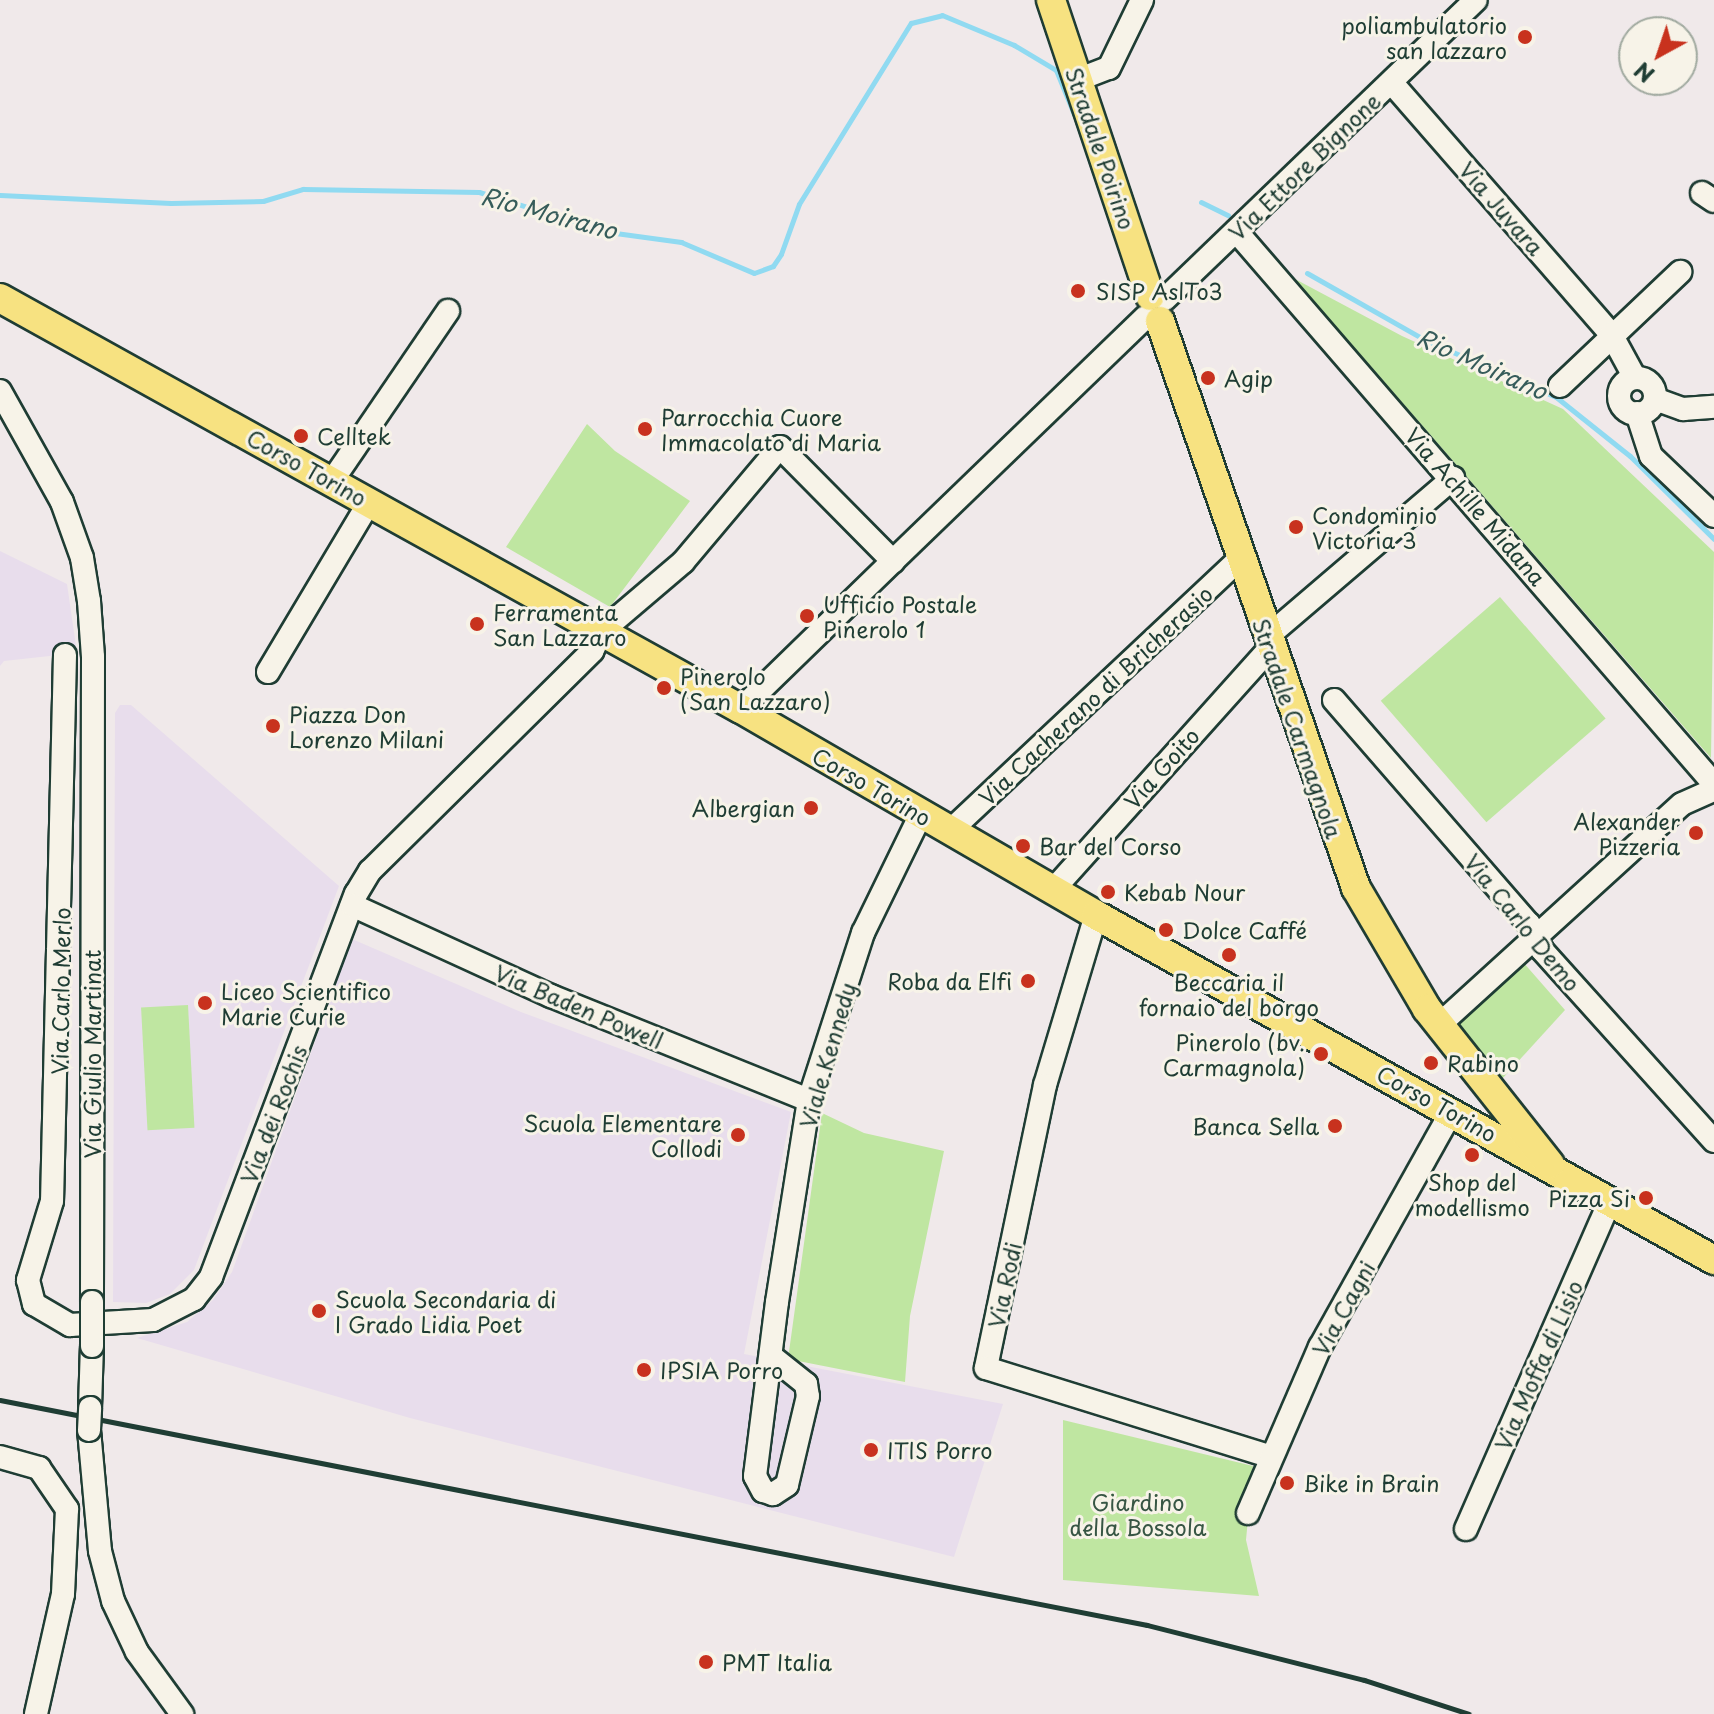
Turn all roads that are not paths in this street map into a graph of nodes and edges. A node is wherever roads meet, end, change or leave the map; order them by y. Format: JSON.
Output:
{"nodes":[{"id":1,"x":1051,"y":0,"type":"edge"},
{"id":2,"x":1142,"y":0,"type":"edge"},
{"id":3,"x":1476,"y":0,"type":"edge"},
{"id":4,"x":1077,"y":80,"type":"junction"},
{"id":5,"x":1392,"y":83,"type":"junction"},
{"id":6,"x":1236,"y":231,"type":"junction"},
{"id":7,"x":1680,"y":272,"type":"dead end"},
{"id":8,"x":0,"y":298,"type":"edge"},
{"id":9,"x":1155,"y":308,"type":"junction"},
{"id":10,"x":448,"y":311,"type":"dead end"},
{"id":11,"x":14,"y":314,"type":"edge"},
{"id":12,"x":1611,"y":334,"type":"junction"},
{"id":13,"x":1560,"y":386,"type":"dead end"},
{"id":14,"x":0,"y":391,"type":"edge"},
{"id":15,"x":1646,"y":406,"type":"junction"},
{"id":16,"x":1714,"y":407,"type":"edge"},
{"id":17,"x":1453,"y":478,"type":"junction"},
{"id":18,"x":332,"y":481,"type":"junction"},
{"id":19,"x":370,"y":501,"type":"junction"},
{"id":20,"x":1714,"y":516,"type":"edge"},
{"id":21,"x":1240,"y":559,"type":"junction"},
{"id":22,"x":893,"y":561,"type":"junction"},
{"id":23,"x":602,"y":631,"type":"junction"},
{"id":24,"x":1269,"y":642,"type":"junction"},
{"id":25,"x":65,"y":655,"type":"dead end"},
{"id":26,"x":268,"y":672,"type":"dead end"},
{"id":27,"x":1334,"y":700,"type":"dead end"},
{"id":28,"x":741,"y":709,"type":"junction"},
{"id":29,"x":1714,"y":784,"type":"edge"},
{"id":30,"x":1714,"y":790,"type":"edge"},
{"id":31,"x":921,"y":814,"type":"junction"},
{"id":32,"x":950,"y":831,"type":"junction"},
{"id":33,"x":1053,"y":890,"type":"junction"},
{"id":34,"x":352,"y":905,"type":"junction"},
{"id":35,"x":1096,"y":915,"type":"junction"},
{"id":36,"x":1534,"y":939,"type":"junction"},
{"id":37,"x":1439,"y":1025,"type":"junction"},
{"id":38,"x":809,"y":1100,"type":"junction"},
{"id":39,"x":1452,"y":1111,"type":"junction"},
{"id":40,"x":1714,"y":1141,"type":"edge"},
{"id":41,"x":1552,"y":1168,"type":"junction"},
{"id":42,"x":1610,"y":1201,"type":"junction"},
{"id":43,"x":1714,"y":1260,"type":"edge"},
{"id":44,"x":47,"y":1315,"type":"joint"},
{"id":45,"x":771,"y":1356,"type":"junction"},
{"id":46,"x":1269,"y":1456,"type":"junction"},
{"id":47,"x":0,"y":1457,"type":"edge"},
{"id":48,"x":1248,"y":1513,"type":"dead end"},
{"id":49,"x":1466,"y":1529,"type":"dead end"},
{"id":50,"x":36,"y":1714,"type":"edge"},
{"id":51,"x":182,"y":1714,"type":"edge"}],
"edges":[{"from":1,"to":4,"type":"main road","name":"Stradale Poirino"},
{"from":2,"to":4,"type":"street"},
{"from":3,"to":5,"type":"street","name":"Via Ettore Bignone"},
{"from":4,"to":9,"type":"main road","name":"Stradale Poirino"},
{"from":5,"to":6,"type":"street","name":"Via Ettore Bignone"},
{"from":5,"to":12,"type":"street","name":"Via Juvara"},
{"from":6,"to":9,"type":"street","name":"Via Ettore Bignone"},
{"from":6,"to":17,"type":"street","name":"Via Achille Midana"},
{"from":7,"to":12,"type":"street"},
{"from":8,"to":11,"type":"main road","name":"Corso Torino"},
{"from":9,"to":21,"type":"main road","name":"Stradale Carmagnola"},
{"from":9,"to":22,"type":"street","name":"Via Ettore Bignone"},
{"from":10,"to":18,"type":"street"},
{"from":11,"to":18,"type":"main road","name":"Corso Torino"},
{"from":12,"to":13,"type":"street"},
{"from":12,"to":15,"type":"street","name":"Via Juvara"},
{"from":14,"to":51,"type":"street","name":"Via Giulio Martinat","bridge":true},
{"from":15,"to":16,"type":"street"},
{"from":15,"to":20,"type":"street"},
{"from":17,"to":24,"type":"street","name":"Via Goito"},
{"from":17,"to":29,"type":"street","name":"Via Achille Midana"},
{"from":18,"to":19,"type":"main road","name":"Corso Torino"},
{"from":19,"to":23,"type":"main road","name":"Corso Torino"},
{"from":19,"to":26,"type":"street"},
{"from":21,"to":24,"type":"main road","name":"Stradale Carmagnola"},
{"from":21,"to":32,"type":"street","name":"Via Cacherano di Bricherasio"},
{"from":22,"to":23,"type":"street","name":"Via dei Rochis"},
{"from":22,"to":28,"type":"street","name":"Via Ettore Bignone"},
{"from":23,"to":28,"type":"main road","name":"Corso Torino"},
{"from":23,"to":34,"type":"street","name":"Via dei Rochis"},
{"from":24,"to":33,"type":"street","name":"Via Goito"},
{"from":24,"to":37,"type":"main road","name":"Stradale Carmagnola"},
{"from":25,"to":44,"type":"street","name":"Via Carlo Merlo"},
{"from":27,"to":36,"type":"street","name":"Via Carlo Demo"},
{"from":28,"to":31,"type":"main road","name":"Corso Torino"},
{"from":30,"to":36,"type":"street"},
{"from":31,"to":32,"type":"main road","name":"Corso Torino"},
{"from":31,"to":38,"type":"street","name":"Viale Kennedy"},
{"from":32,"to":33,"type":"main road","name":"Corso Torino"},
{"from":33,"to":35,"type":"main road","name":"Corso Torino"},
{"from":34,"to":38,"type":"street","name":"Via Baden Powell"},
{"from":34,"to":44,"type":"street","name":"Via dei Rochis"},
{"from":35,"to":39,"type":"main road","name":"Corso Torino"},
{"from":35,"to":46,"type":"street","name":"Via Rodi"},
{"from":36,"to":37,"type":"street"},
{"from":36,"to":40,"type":"street","name":"Via Carlo Demo"},
{"from":37,"to":41,"type":"main road","name":"Stradale Carmagnola"},
{"from":38,"to":45,"type":"street","name":"Viale Kennedy"},
{"from":39,"to":41,"type":"main road","name":"Corso Torino"},
{"from":39,"to":46,"type":"street","name":"Via Cagni"},
{"from":41,"to":42,"type":"main road","name":"Corso Torino"},
{"from":42,"to":43,"type":"main road","name":"Corso Torino"},
{"from":42,"to":49,"type":"street","name":"Via Moffa di Lisio"},
{"from":45,"to":45,"type":"street","name":"Viale Kennedy"},
{"from":46,"to":48,"type":"street","name":"Via Cagni"},
{"from":47,"to":50,"type":"street"}]}
